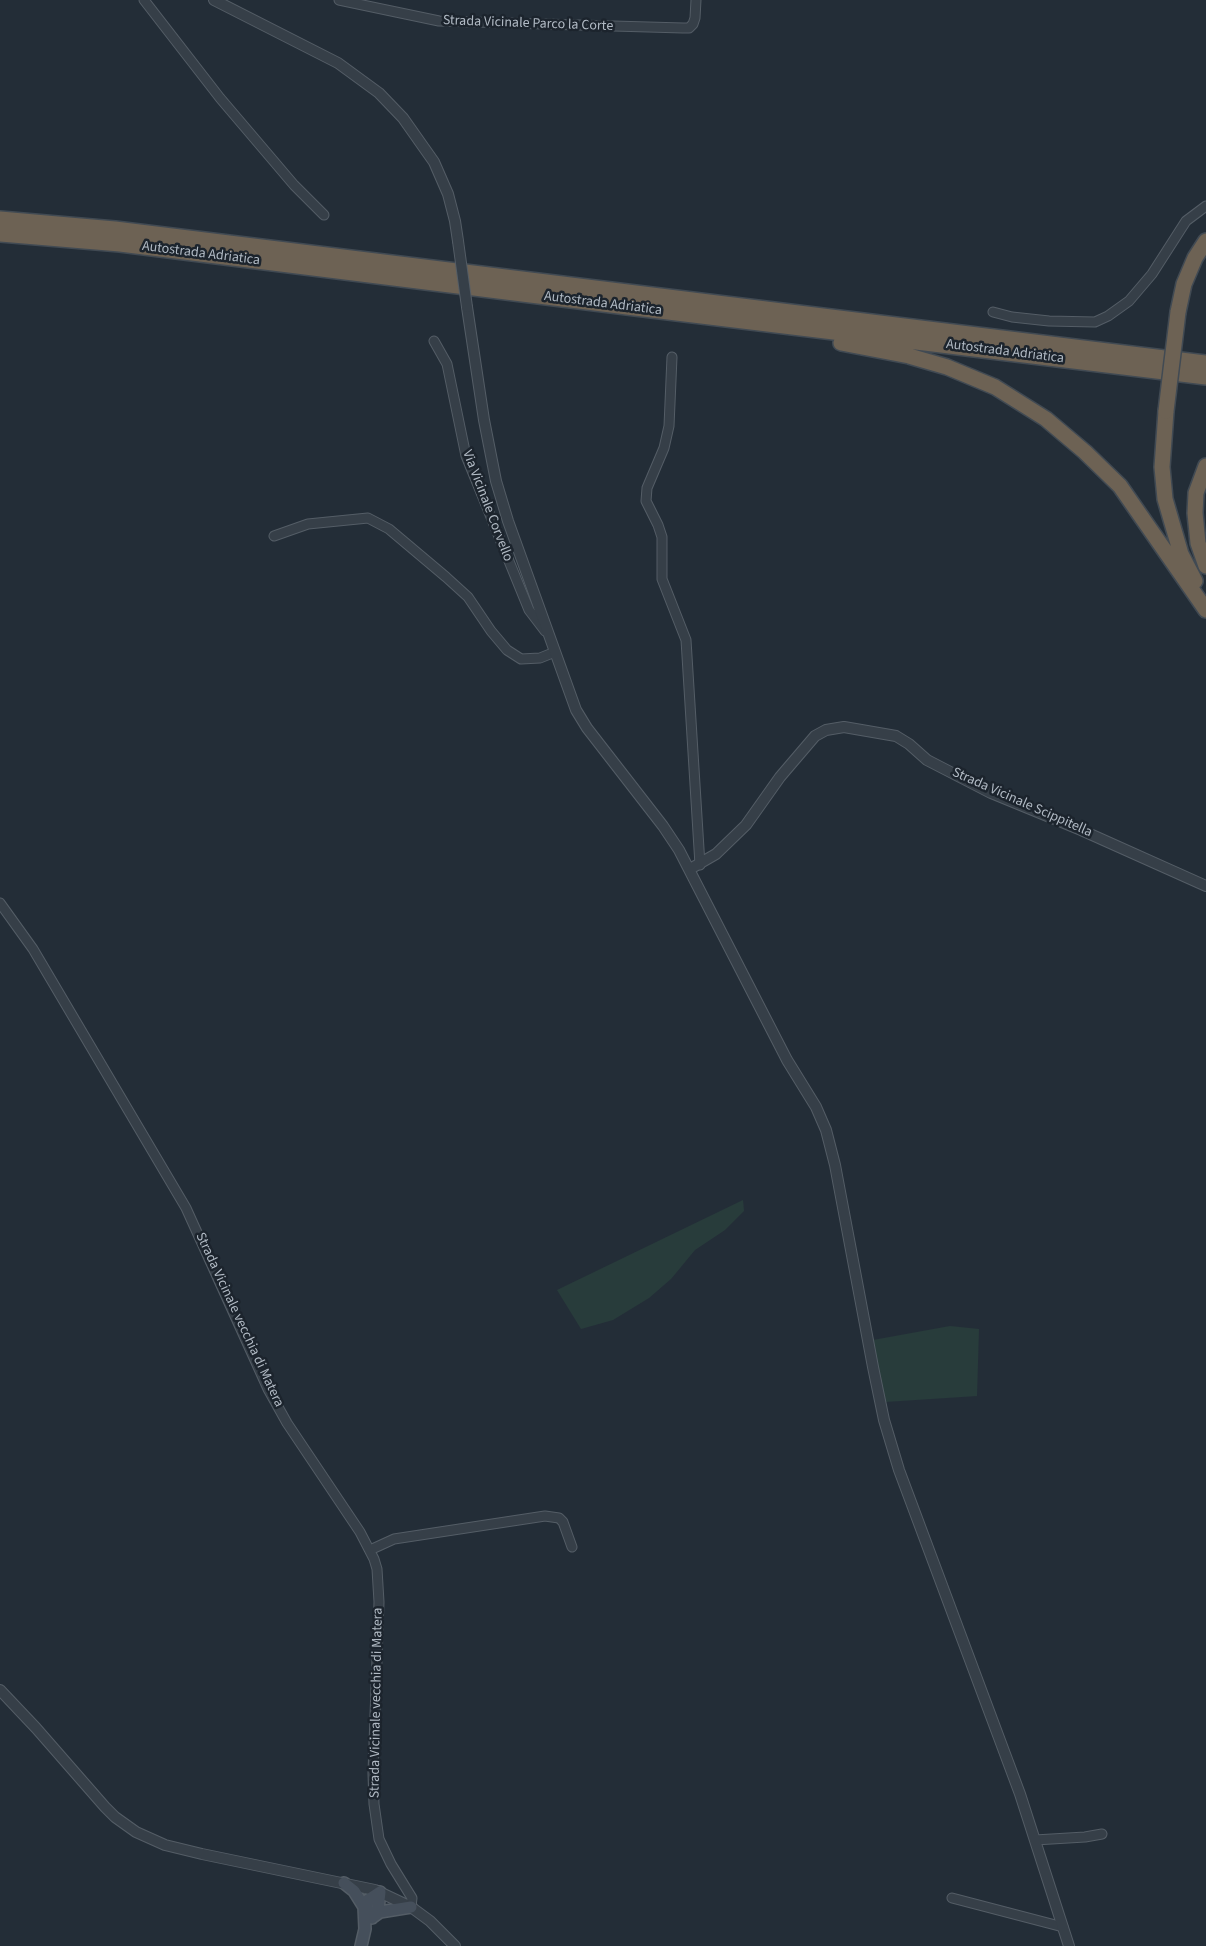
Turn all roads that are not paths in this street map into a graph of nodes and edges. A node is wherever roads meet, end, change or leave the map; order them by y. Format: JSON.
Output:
{"nodes":[{"id":1,"x":144,"y":0,"type":"edge"},
{"id":2,"x":214,"y":0,"type":"edge"},
{"id":3,"x":340,"y":0,"type":"edge"},
{"id":4,"x":696,"y":0,"type":"edge"},
{"id":5,"x":1206,"y":206,"type":"edge"},
{"id":6,"x":324,"y":215,"type":"dead end"},
{"id":7,"x":0,"y":219,"type":"edge"},
{"id":8,"x":0,"y":234,"type":"edge"},
{"id":9,"x":1206,"y":241,"type":"edge"},
{"id":10,"x":627,"y":308,"type":"junction"},
{"id":11,"x":993,"y":312,"type":"dead end"},
{"id":12,"x":434,"y":341,"type":"dead end"},
{"id":13,"x":1045,"y":342,"type":"junction"},
{"id":14,"x":1206,"y":354,"type":"edge"},
{"id":15,"x":672,"y":357,"type":"dead end"},
{"id":16,"x":1206,"y":362,"type":"edge"},
{"id":17,"x":1206,"y":377,"type":"edge"},
{"id":18,"x":1206,"y":466,"type":"edge"},
{"id":19,"x":274,"y":536,"type":"dead end"},
{"id":20,"x":1206,"y":566,"type":"edge"},
{"id":21,"x":1206,"y":600,"type":"edge"},
{"id":22,"x":1206,"y":610,"type":"edge"},
{"id":23,"x":549,"y":635,"type":"junction"},
{"id":24,"x":555,"y":652,"type":"junction"},
{"id":25,"x":695,"y":867,"type":"junction"},
{"id":26,"x":1206,"y":886,"type":"edge"},
{"id":27,"x":0,"y":903,"type":"edge"},
{"id":28,"x":572,"y":1547,"type":"dead end"},
{"id":29,"x":370,"y":1550,"type":"junction"},
{"id":30,"x":0,"y":1690,"type":"edge"},
{"id":31,"x":1102,"y":1834,"type":"dead end"},
{"id":32,"x":1035,"y":1840,"type":"junction"},
{"id":33,"x":344,"y":1883,"type":"junction"},
{"id":34,"x":380,"y":1892,"type":"junction"},
{"id":35,"x":952,"y":1898,"type":"dead end"},
{"id":36,"x":411,"y":1907,"type":"junction"},
{"id":37,"x":367,"y":1922,"type":"junction"},
{"id":38,"x":1063,"y":1927,"type":"junction"},
{"id":39,"x":361,"y":1946,"type":"edge"},
{"id":40,"x":455,"y":1946,"type":"edge"},
{"id":41,"x":1069,"y":1946,"type":"edge"}],
"edges":[{"from":1,"to":6,"type":"street"},
{"from":2,"to":23,"type":"street","bridge":true},
{"from":3,"to":4,"type":"street","name":"Strada Vicinale Parco la Corte"},
{"from":5,"to":11,"type":"street"},
{"from":7,"to":13,"type":"highway","name":"Autostrada Adriatica"},
{"from":8,"to":10,"type":"highway","name":"Autostrada Adriatica"},
{"from":9,"to":21,"type":"highway","bridge":true},
{"from":10,"to":17,"type":"highway","name":"Autostrada Adriatica"},
{"from":10,"to":22,"type":"highway"},
{"from":12,"to":23,"type":"street","name":"Via Vicinale Corvello"},
{"from":13,"to":14,"type":"highway"},
{"from":13,"to":16,"type":"highway","name":"Autostrada Adriatica"},
{"from":15,"to":25,"type":"street"},
{"from":18,"to":20,"type":"highway"},
{"from":19,"to":24,"type":"street"},
{"from":23,"to":24,"type":"street"},
{"from":24,"to":25,"type":"street"},
{"from":25,"to":26,"type":"street","name":"Strada Vicinale Scippitella"},
{"from":25,"to":32,"type":"street"},
{"from":27,"to":29,"type":"street","name":"Strada Vicinale vecchia di Matera"},
{"from":28,"to":29,"type":"street"},
{"from":29,"to":36,"type":"street","name":"Strada Vicinale vecchia di Matera"},
{"from":30,"to":33,"type":"street"},
{"from":31,"to":32,"type":"street"},
{"from":32,"to":38,"type":"street"},
{"from":33,"to":34,"type":"street"},
{"from":33,"to":37,"type":"main road"},
{"from":34,"to":36,"type":"street"},
{"from":34,"to":37,"type":"main road"},
{"from":35,"to":38,"type":"street"},
{"from":36,"to":37,"type":"main road"},
{"from":36,"to":40,"type":"street"},
{"from":37,"to":39,"type":"main road"},
{"from":38,"to":41,"type":"street"}]}
